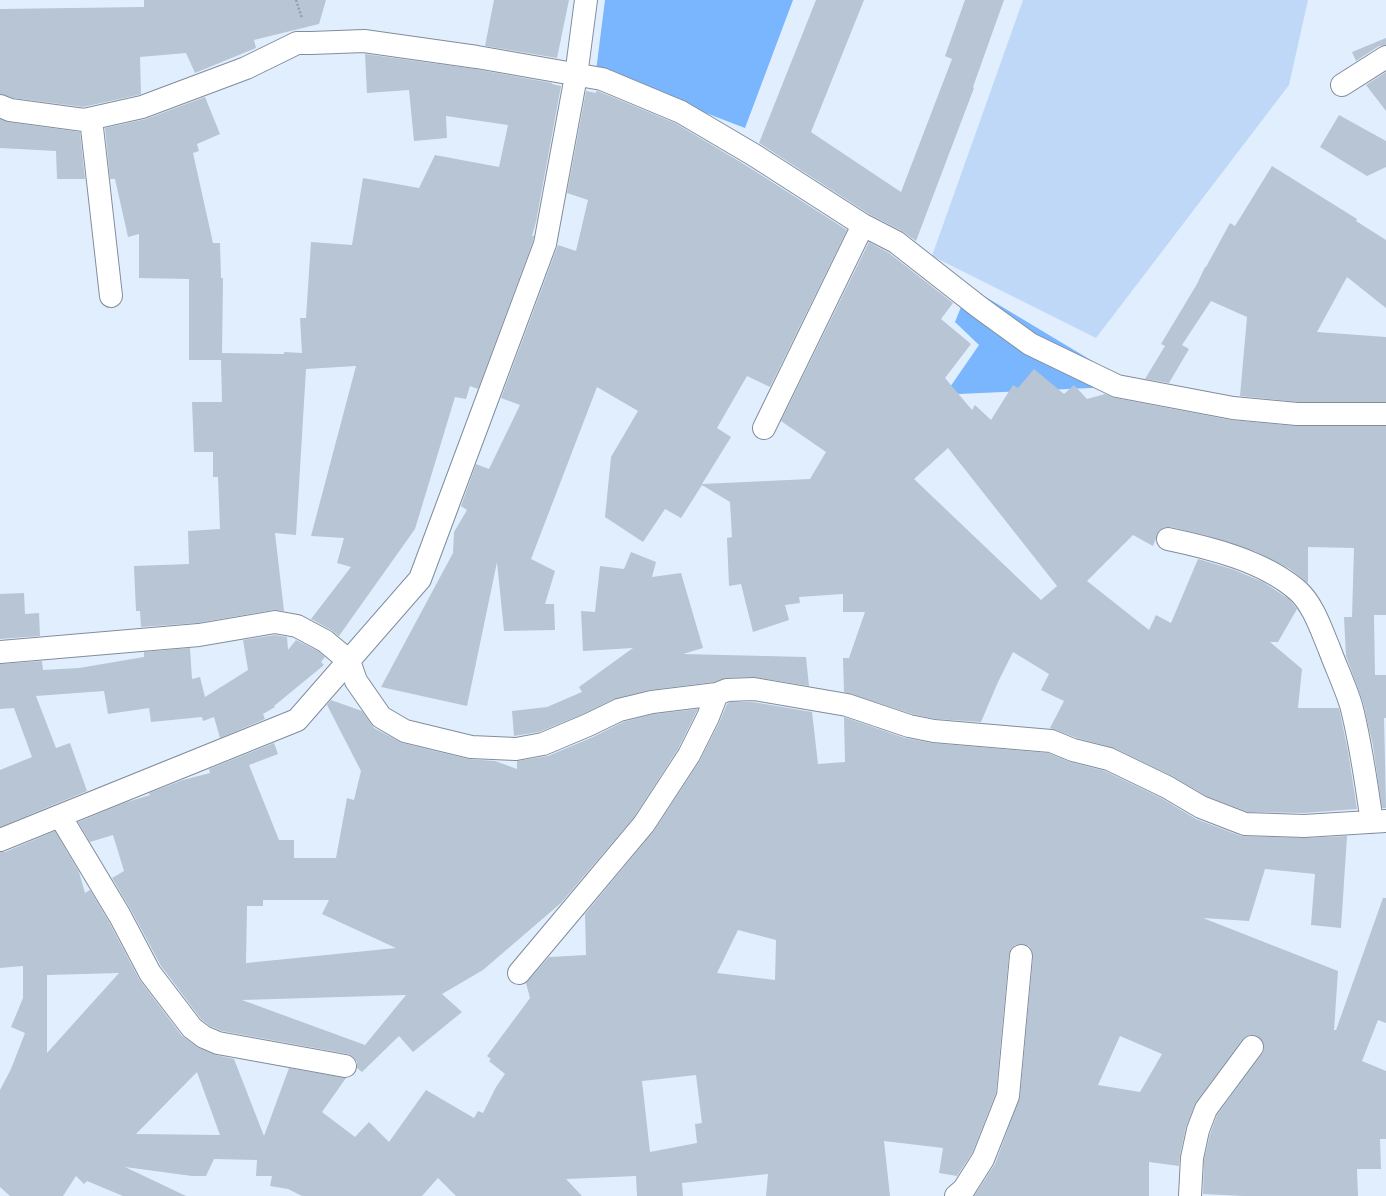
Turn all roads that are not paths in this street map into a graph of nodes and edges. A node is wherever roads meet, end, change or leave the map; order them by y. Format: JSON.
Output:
{"nodes":[{"id":1,"x":586,"y":0,"type":"edge"},
{"id":2,"x":1386,"y":57,"type":"edge"},
{"id":3,"x":576,"y":76,"type":"junction"},
{"id":4,"x":1342,"y":85,"type":"dead end"},
{"id":5,"x":0,"y":106,"type":"edge"},
{"id":6,"x":91,"y":119,"type":"junction"},
{"id":7,"x":863,"y":225,"type":"junction"},
{"id":8,"x":111,"y":296,"type":"dead end"},
{"id":9,"x":1386,"y":414,"type":"edge"},
{"id":10,"x":764,"y":428,"type":"dead end"},
{"id":11,"x":1168,"y":539,"type":"dead end"},
{"id":12,"x":0,"y":652,"type":"edge"},
{"id":13,"x":350,"y":661,"type":"junction"},
{"id":14,"x":717,"y":694,"type":"junction"},
{"id":15,"x":60,"y":816,"type":"junction"},
{"id":16,"x":1379,"y":821,"type":"edge"},
{"id":17,"x":0,"y":840,"type":"edge"},
{"id":18,"x":1021,"y":956,"type":"dead end"},
{"id":19,"x":519,"y":973,"type":"dead end"},
{"id":20,"x":1252,"y":1047,"type":"dead end"},
{"id":21,"x":345,"y":1066,"type":"dead end"},
{"id":22,"x":956,"y":1196,"type":"edge"},
{"id":23,"x":1190,"y":1196,"type":"edge"}],
"edges":[{"from":1,"to":3,"type":"street"},
{"from":2,"to":4,"type":"street"},
{"from":3,"to":6,"type":"street"},
{"from":3,"to":7,"type":"street"},
{"from":3,"to":13,"type":"street"},
{"from":5,"to":6,"type":"street"},
{"from":6,"to":8,"type":"street"},
{"from":7,"to":9,"type":"street"},
{"from":7,"to":10,"type":"street"},
{"from":11,"to":16,"type":"street"},
{"from":12,"to":13,"type":"street"},
{"from":13,"to":14,"type":"street"},
{"from":13,"to":15,"type":"street"},
{"from":14,"to":16,"type":"street"},
{"from":14,"to":19,"type":"street"},
{"from":15,"to":17,"type":"street"},
{"from":15,"to":21,"type":"street"},
{"from":18,"to":22,"type":"street"},
{"from":20,"to":23,"type":"street"}]}
